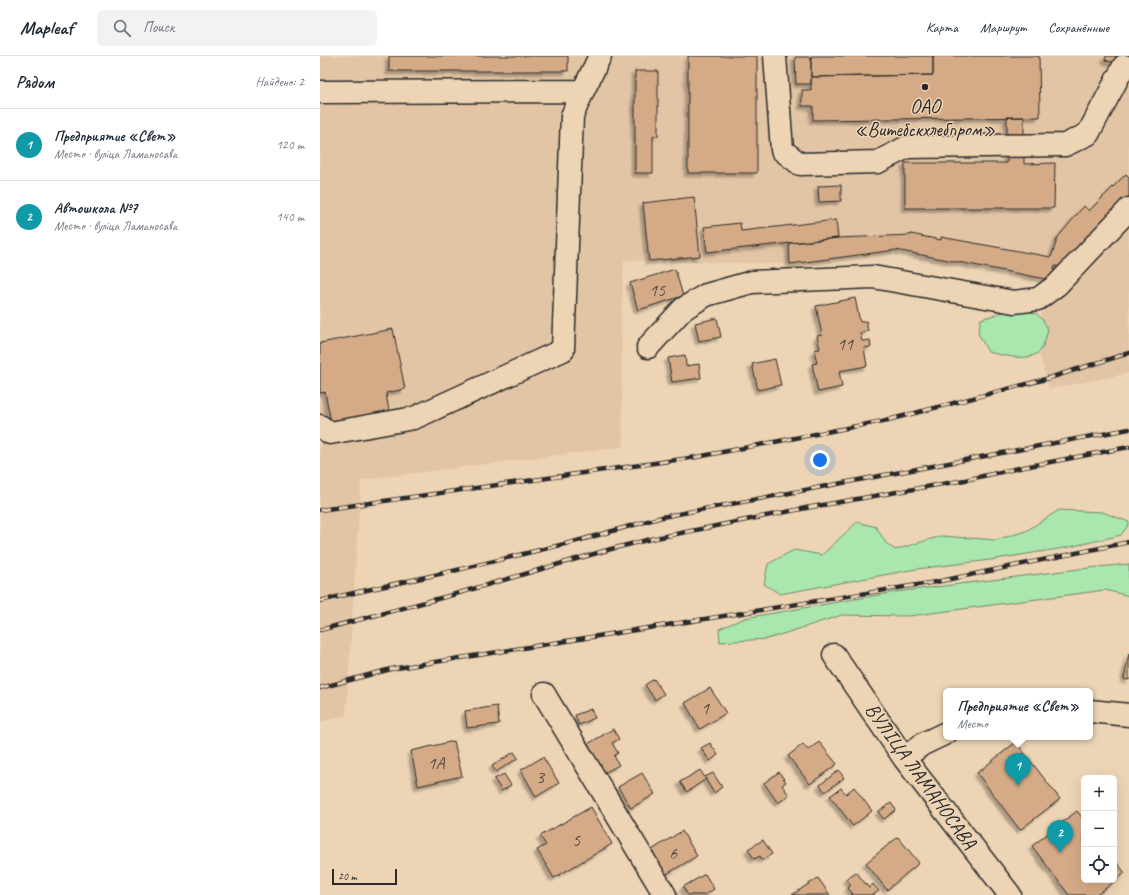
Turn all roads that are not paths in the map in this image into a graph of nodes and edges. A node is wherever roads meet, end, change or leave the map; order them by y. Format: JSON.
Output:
{"nodes":[{"id":1,"x":600,"y":56,"type":"edge"},
{"id":2,"x":776,"y":56,"type":"edge"},
{"id":3,"x":1124,"y":66,"type":"dead end"},
{"id":4,"x":583,"y":91,"type":"junction"},
{"id":5,"x":320,"y":92,"type":"edge"},
{"id":6,"x":1129,"y":209,"type":"edge"},
{"id":7,"x":648,"y":347,"type":"dead end"},
{"id":8,"x":320,"y":426,"type":"edge"},
{"id":9,"x":834,"y":655,"type":"dead end"},
{"id":10,"x":544,"y":694,"type":"dead end"},
{"id":11,"x":1093,"y":712,"type":"edge"},
{"id":12,"x":1129,"y":715,"type":"edge"},
{"id":13,"x":943,"y":734,"type":"edge"},
{"id":14,"x":904,"y":758,"type":"junction"},
{"id":15,"x":665,"y":895,"type":"edge"},
{"id":16,"x":1010,"y":895,"type":"edge"}],
"edges":[{"from":1,"to":4,"type":"street"},
{"from":2,"to":3,"type":"street"},
{"from":4,"to":5,"type":"street"},
{"from":4,"to":8,"type":"street"},
{"from":6,"to":7,"type":"street"},
{"from":9,"to":14,"type":"street","name":"ВУЛІЦА ЛАМАНОСАВА"},
{"from":10,"to":15,"type":"street"},
{"from":11,"to":12,"type":"street"},
{"from":13,"to":14,"type":"street"},
{"from":14,"to":16,"type":"street","name":"ВУЛІЦА ЛАМАНОСАВА"}]}
